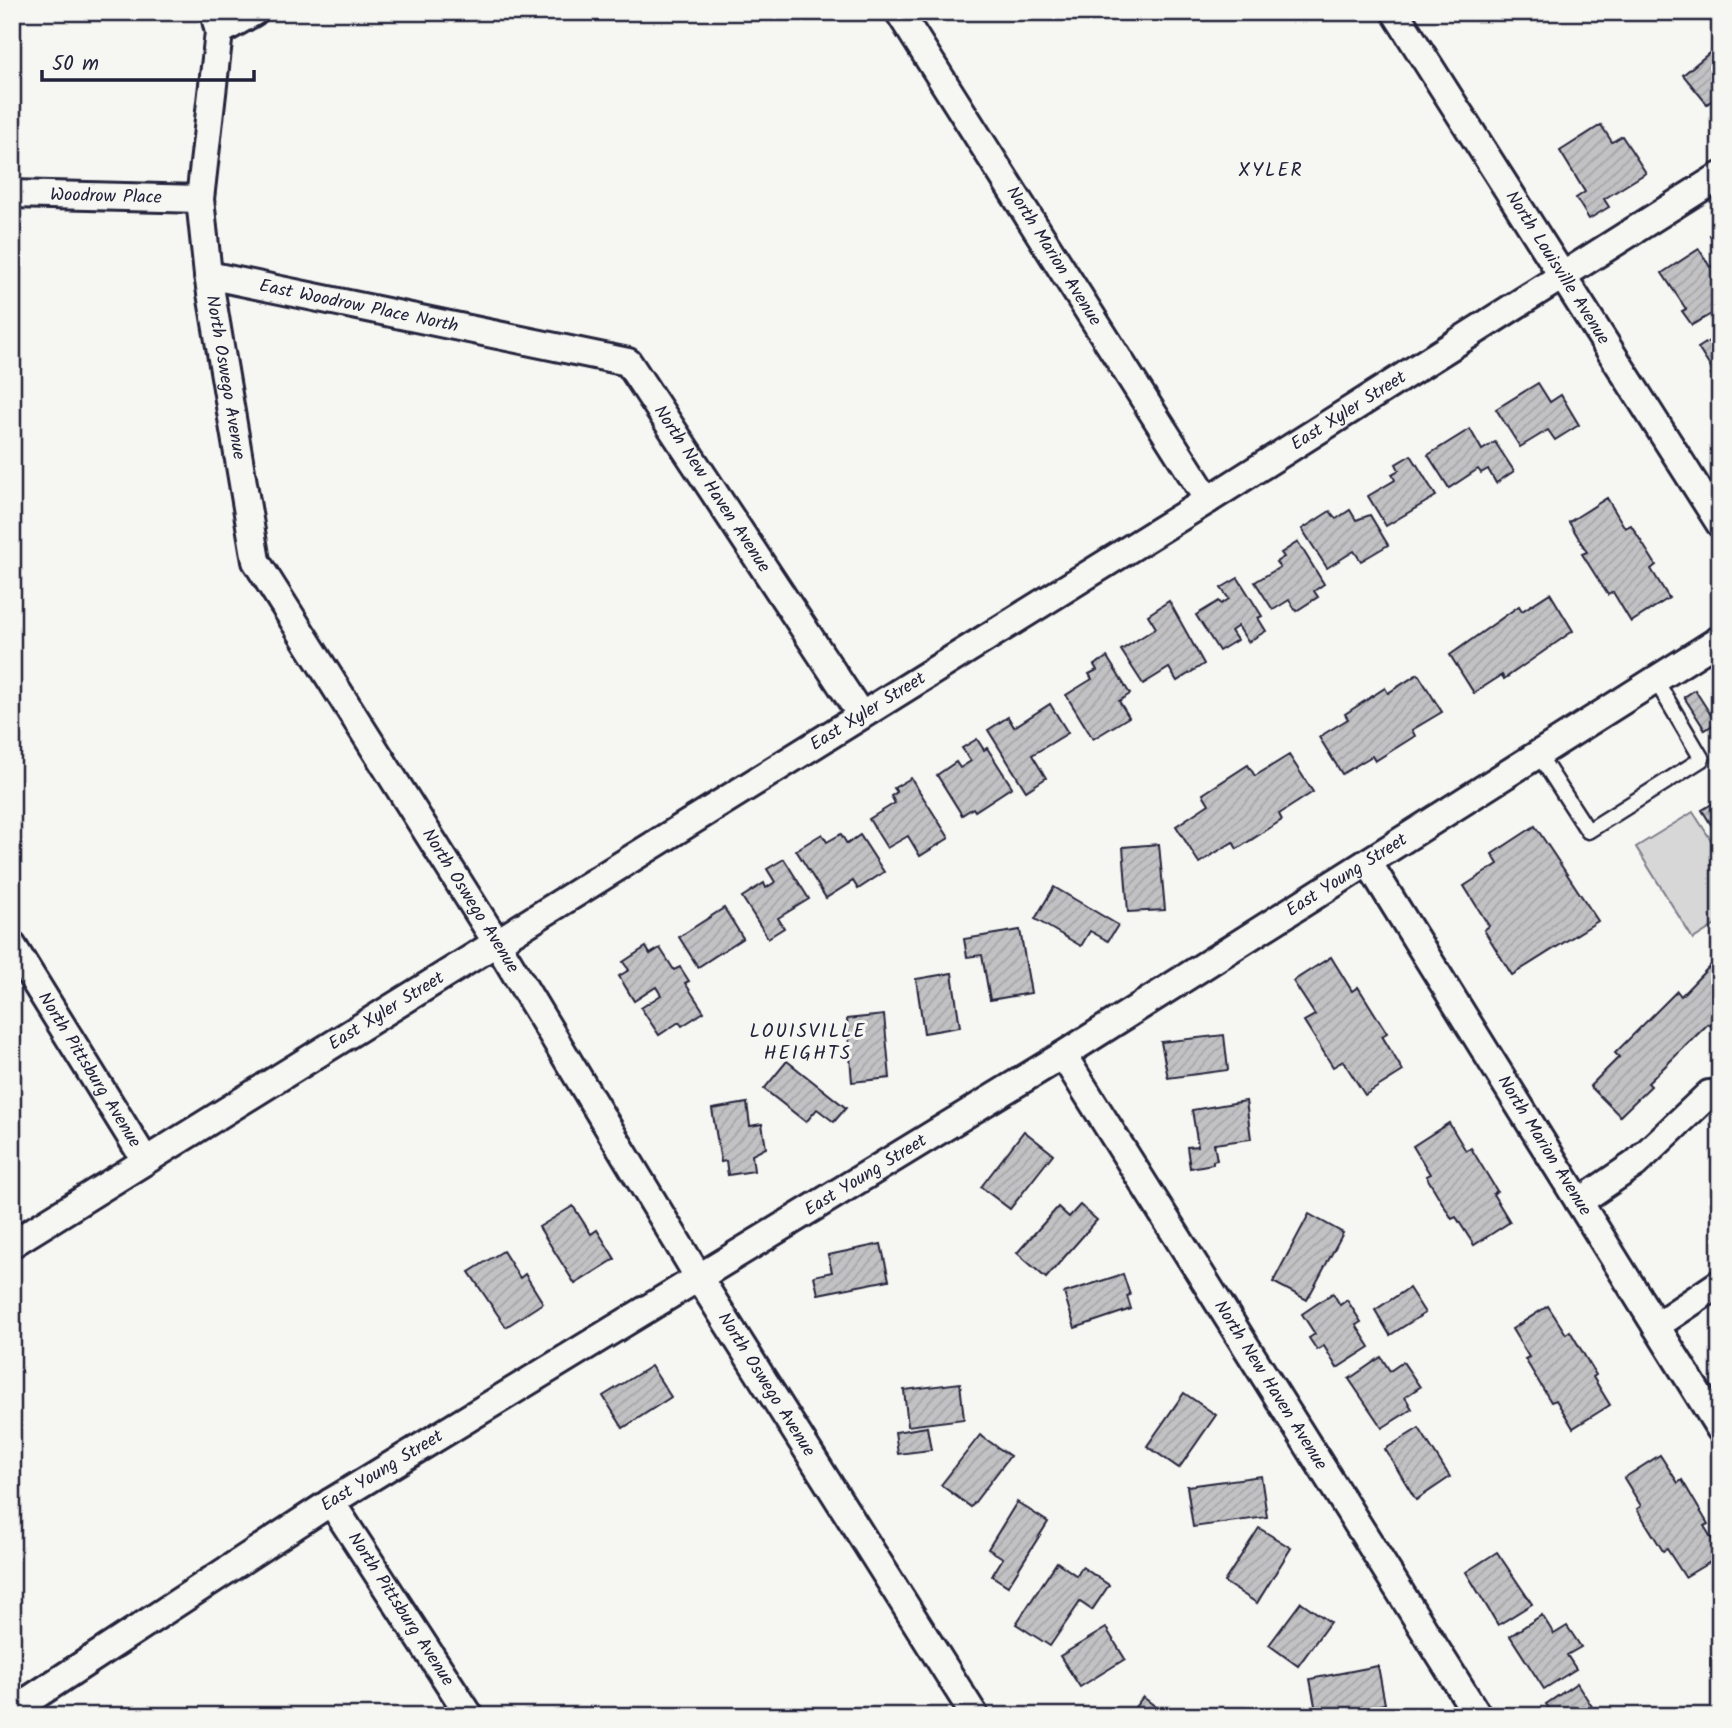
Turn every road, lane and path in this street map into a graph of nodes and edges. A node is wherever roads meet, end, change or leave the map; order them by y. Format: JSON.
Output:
{"nodes":[{"id":1,"x":254,"y":12,"type":"edge"},
{"id":2,"x":899,"y":12,"type":"edge"},
{"id":3,"x":1395,"y":12,"type":"edge"},
{"id":4,"x":217,"y":22,"type":"edge"},
{"id":5,"x":1720,"y":176,"type":"edge"},
{"id":6,"x":12,"y":194,"type":"edge"},
{"id":7,"x":200,"y":199,"type":"junction"},
{"id":8,"x":208,"y":275,"type":"junction"},
{"id":9,"x":1564,"y":276,"type":"junction"},
{"id":10,"x":511,"y":338,"type":"joint"},
{"id":11,"x":1208,"y":500,"type":"junction"},
{"id":12,"x":1720,"y":524,"type":"edge"},
{"id":13,"x":1720,"y":639,"type":"edge"},
{"id":14,"x":1655,"y":679,"type":"junction"},
{"id":15,"x":861,"y":715,"type":"junction"},
{"id":16,"x":1537,"y":752,"type":"junction"},
{"id":17,"x":1368,"y":862,"type":"junction"},
{"id":18,"x":497,"y":943,"type":"junction"},
{"id":19,"x":12,"y":944,"type":"edge"},
{"id":20,"x":1063,"y":1055,"type":"junction"},
{"id":21,"x":1720,"y":1094,"type":"edge"},
{"id":22,"x":145,"y":1160,"type":"junction"},
{"id":23,"x":1579,"y":1202,"type":"junction"},
{"id":24,"x":12,"y":1244,"type":"edge"},
{"id":25,"x":699,"y":1278,"type":"junction"},
{"id":26,"x":1720,"y":1283,"type":"edge"},
{"id":27,"x":1656,"y":1326,"type":"junction"},
{"id":28,"x":1720,"y":1429,"type":"edge"},
{"id":29,"x":331,"y":1502,"type":"junction"},
{"id":30,"x":26,"y":1709,"type":"edge"},
{"id":31,"x":470,"y":1716,"type":"edge"},
{"id":32,"x":975,"y":1716,"type":"edge"},
{"id":33,"x":1478,"y":1716,"type":"edge"}],
"edges":[{"from":1,"to":4,"type":"street"},
{"from":2,"to":11,"type":"street","name":"North Marion Avenue"},
{"from":3,"to":9,"type":"street","name":"North Louisville Avenue"},
{"from":4,"to":7,"type":"street","name":"North Oswego Avenue"},
{"from":5,"to":9,"type":"street","name":"East Xyler Street"},
{"from":6,"to":7,"type":"street","name":"Woodrow Place"},
{"from":7,"to":8,"type":"street","name":"North Oswego Avenue"},
{"from":8,"to":10,"type":"street","name":"East Woodrow Place North"},
{"from":8,"to":18,"type":"street","name":"North Oswego Avenue"},
{"from":9,"to":11,"type":"street","name":"East Xyler Street"},
{"from":9,"to":12,"type":"street","name":"North Louisville Avenue"},
{"from":10,"to":15,"type":"street","name":"North New Haven Avenue"},
{"from":11,"to":15,"type":"street","name":"East Xyler Street"},
{"from":13,"to":14,"type":"street","name":"East Young Street"},
{"from":14,"to":16,"type":"street","name":"East Young Street"},
{"from":14,"to":16,"type":"lane"},
{"from":15,"to":18,"type":"street","name":"East Xyler Street"},
{"from":16,"to":17,"type":"street","name":"East Young Street"},
{"from":17,"to":20,"type":"street","name":"East Young Street"},
{"from":17,"to":23,"type":"street","name":"North Marion Avenue"},
{"from":18,"to":22,"type":"street","name":"East Xyler Street"},
{"from":18,"to":25,"type":"street","name":"North Oswego Avenue"},
{"from":19,"to":22,"type":"street","name":"North Pittsburg Avenue"},
{"from":20,"to":25,"type":"street","name":"East Young Street"},
{"from":20,"to":33,"type":"street","name":"North New Haven Avenue"},
{"from":21,"to":23,"type":"street"},
{"from":22,"to":24,"type":"street","name":"East Xyler Street"},
{"from":23,"to":27,"type":"street","name":"North Marion Avenue"},
{"from":25,"to":29,"type":"street","name":"East Young Street"},
{"from":25,"to":32,"type":"street","name":"North Oswego Avenue"},
{"from":26,"to":27,"type":"street"},
{"from":27,"to":28,"type":"street","name":"North Marion Avenue"},
{"from":29,"to":30,"type":"street","name":"East Young Street"},
{"from":29,"to":31,"type":"street","name":"North Pittsburg Avenue"}]}
